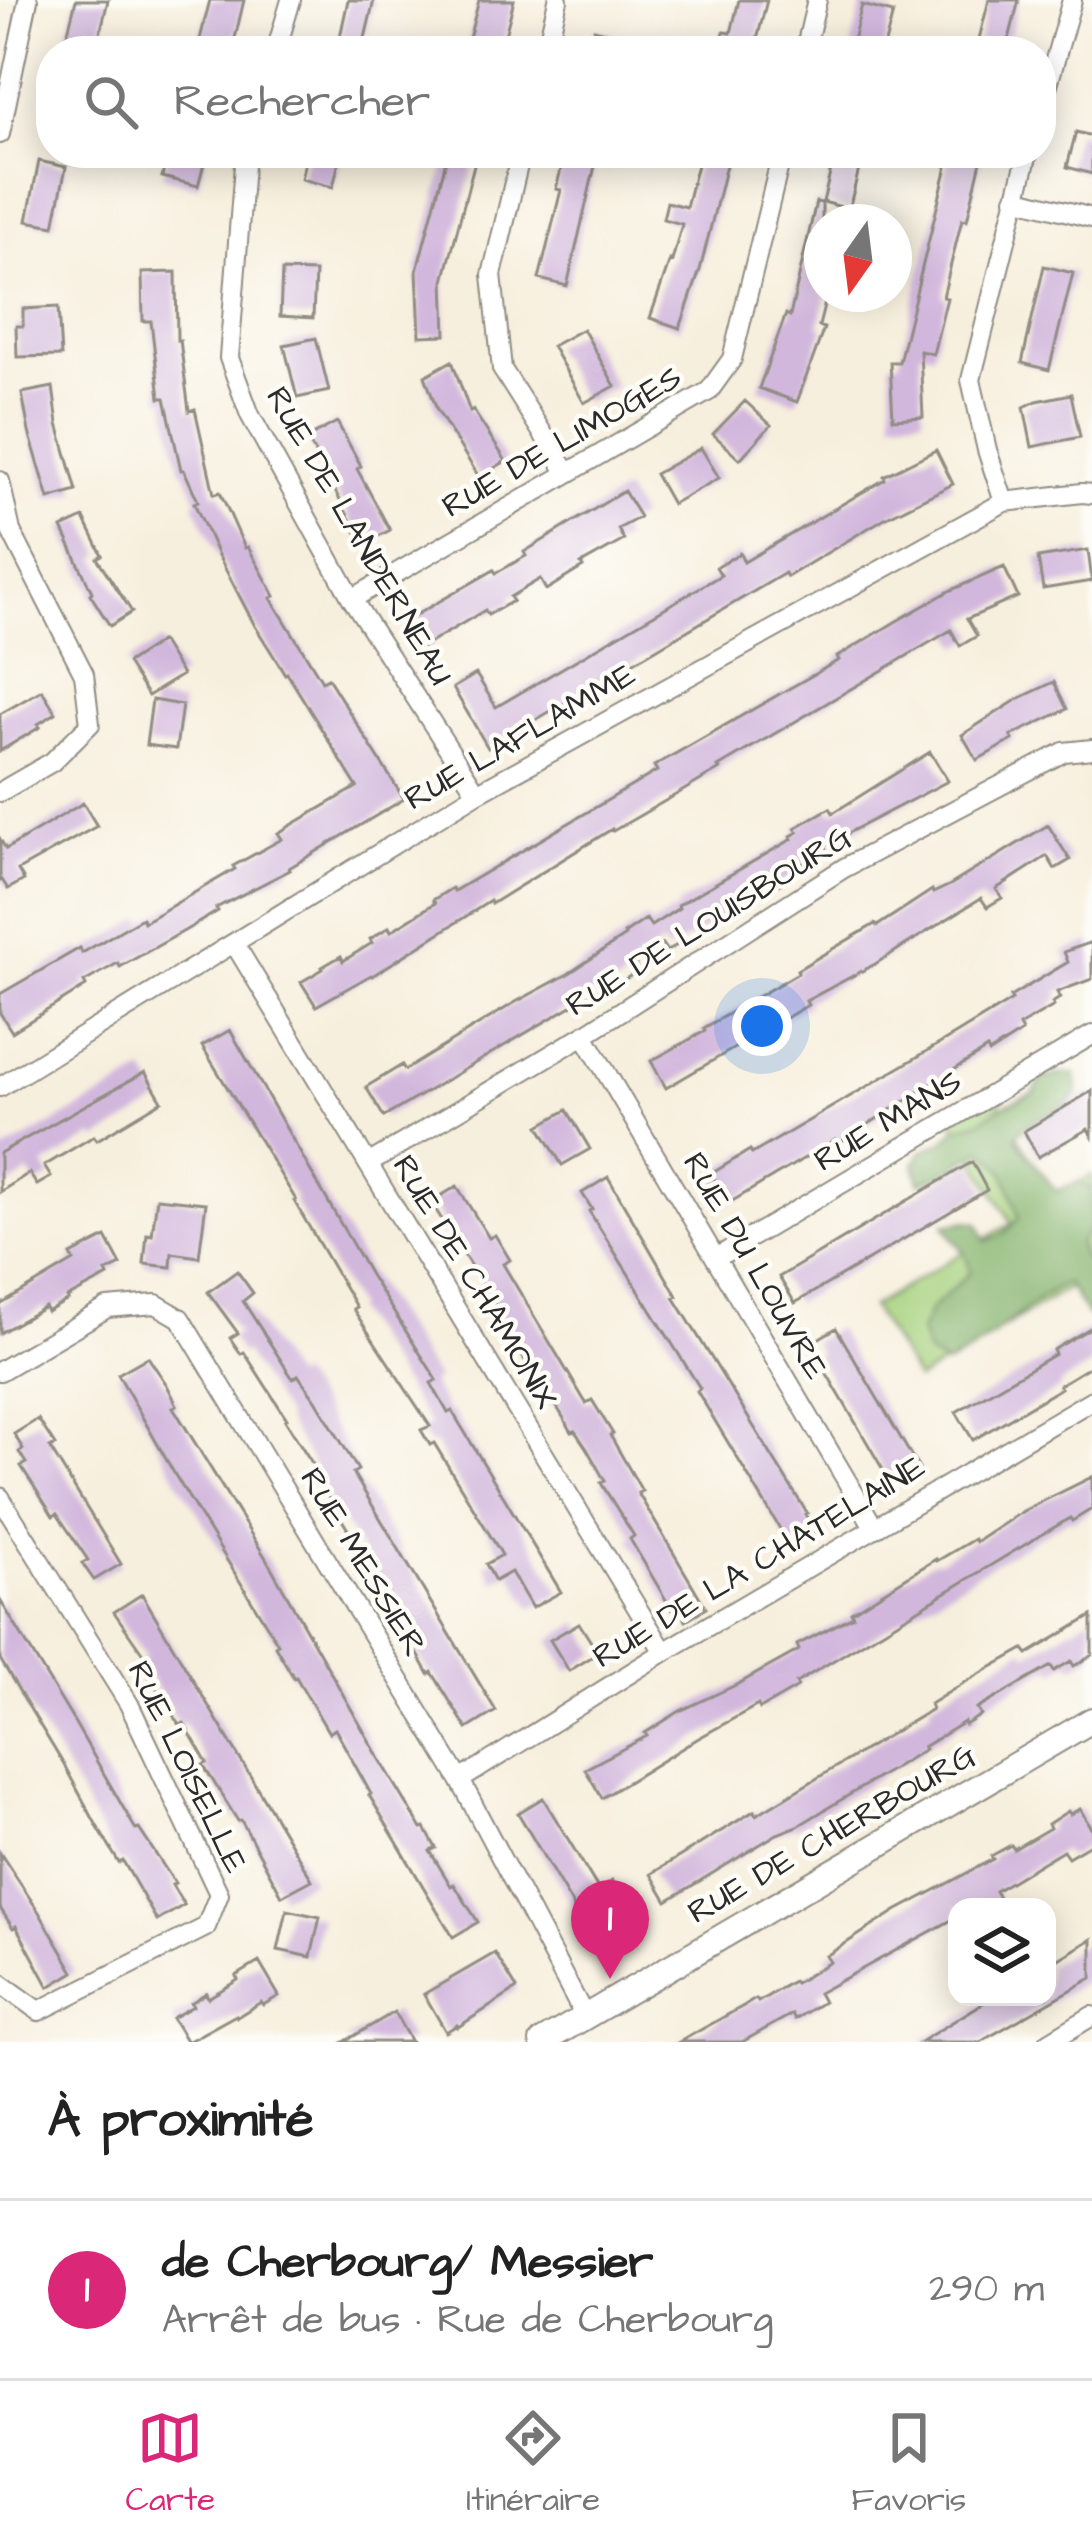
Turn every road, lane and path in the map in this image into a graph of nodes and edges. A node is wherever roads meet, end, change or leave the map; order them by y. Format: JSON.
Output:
{"nodes":[{"id":1,"x":28,"y":0,"type":"edge"},
{"id":2,"x":291,"y":0,"type":"edge"},
{"id":3,"x":558,"y":0,"type":"edge"},
{"id":4,"x":817,"y":0,"type":"edge"},
{"id":5,"x":1072,"y":0,"type":"edge"},
{"id":6,"x":280,"y":36,"type":"edge"},
{"id":7,"x":550,"y":36,"type":"edge"},
{"id":8,"x":809,"y":36,"type":"edge"},
{"id":9,"x":1056,"y":56,"type":"edge"},
{"id":10,"x":0,"y":134,"type":"edge"},
{"id":11,"x":244,"y":168,"type":"edge"},
{"id":12,"x":517,"y":168,"type":"edge"},
{"id":13,"x":778,"y":168,"type":"edge"},
{"id":14,"x":1024,"y":168,"type":"edge"},
{"id":15,"x":1016,"y":198,"type":"junction"},
{"id":16,"x":1092,"y":218,"type":"edge"},
{"id":17,"x":567,"y":472,"type":"junction"},
{"id":18,"x":0,"y":481,"type":"edge"},
{"id":19,"x":1092,"y":494,"type":"edge"},
{"id":20,"x":1004,"y":502,"type":"junction"},
{"id":21,"x":352,"y":599,"type":"junction"},
{"id":22,"x":1092,"y":749,"type":"edge"},
{"id":23,"x":0,"y":792,"type":"edge"},
{"id":24,"x":477,"y":793,"type":"junction"},
{"id":25,"x":234,"y":943,"type":"junction"},
{"id":26,"x":584,"y":1035,"type":"junction"},
{"id":27,"x":1092,"y":1035,"type":"edge"},
{"id":28,"x":0,"y":1087,"type":"edge"},
{"id":29,"x":368,"y":1164,"type":"junction"},
{"id":30,"x":716,"y":1258,"type":"junction"},
{"id":31,"x":0,"y":1371,"type":"edge"},
{"id":32,"x":1092,"y":1400,"type":"edge"},
{"id":33,"x":0,"y":1497,"type":"edge"},
{"id":34,"x":874,"y":1527,"type":"junction"},
{"id":35,"x":664,"y":1652,"type":"junction"},
{"id":36,"x":1092,"y":1720,"type":"edge"},
{"id":37,"x":460,"y":1780,"type":"junction"},
{"id":38,"x":0,"y":1983,"type":"edge"},
{"id":39,"x":1092,"y":2016,"type":"edge"},
{"id":40,"x":585,"y":2017,"type":"junction"},
{"id":41,"x":542,"y":2042,"type":"edge"},
{"id":42,"x":1049,"y":2042,"type":"edge"}],
"edges":[{"from":1,"to":10,"type":"street"},
{"from":2,"to":6,"type":"street"},
{"from":3,"to":7,"type":"street"},
{"from":4,"to":8,"type":"street"},
{"from":5,"to":9,"type":"street"},
{"from":11,"to":21,"type":"street","name":"RUE DE LANDERNEAU"},
{"from":12,"to":17,"type":"street"},
{"from":13,"to":17,"type":"street","name":"RUE DE LIMOGES"},
{"from":14,"to":15,"type":"street"},
{"from":15,"to":16,"type":"street"},
{"from":15,"to":20,"type":"street"},
{"from":17,"to":21,"type":"street","name":"RUE DE LIMOGES"},
{"from":18,"to":23,"type":"street"},
{"from":19,"to":20,"type":"street","name":"RUE LAFLAMME"},
{"from":20,"to":24,"type":"street","name":"RUE LAFLAMME"},
{"from":21,"to":24,"type":"street","name":"RUE DE LANDERNEAU"},
{"from":22,"to":26,"type":"street","name":"RUE DE LOUISBOURG"},
{"from":24,"to":25,"type":"street","name":"RUE LAFLAMME"},
{"from":25,"to":28,"type":"street","name":"RUE LAFLAMME"},
{"from":25,"to":29,"type":"street","name":"RUE DE CHAMONIX"},
{"from":26,"to":29,"type":"street","name":"RUE DE LOUISBOURG"},
{"from":26,"to":30,"type":"street","name":"RUE DU LOUVRE"},
{"from":27,"to":30,"type":"street","name":"RUE MANS"},
{"from":29,"to":35,"type":"street","name":"RUE DE CHAMONIX"},
{"from":30,"to":34,"type":"street","name":"RUE DU LOUVRE"},
{"from":31,"to":37,"type":"street","name":"RUE MESSIER"},
{"from":32,"to":34,"type":"street","name":"RUE DE LA CHATELAINE"},
{"from":33,"to":38,"type":"street","name":"RUE LOISELLE"},
{"from":34,"to":35,"type":"street","name":"RUE DE LA CHATELAINE"},
{"from":35,"to":37,"type":"street","name":"RUE DE LA CHATELAINE"},
{"from":36,"to":40,"type":"street","name":"RUE DE CHERBOURG"},
{"from":37,"to":40,"type":"street","name":"RUE MESSIER"},
{"from":39,"to":42,"type":"street"},
{"from":40,"to":41,"type":"street","name":"RUE DE CHERBOURG"}]}
